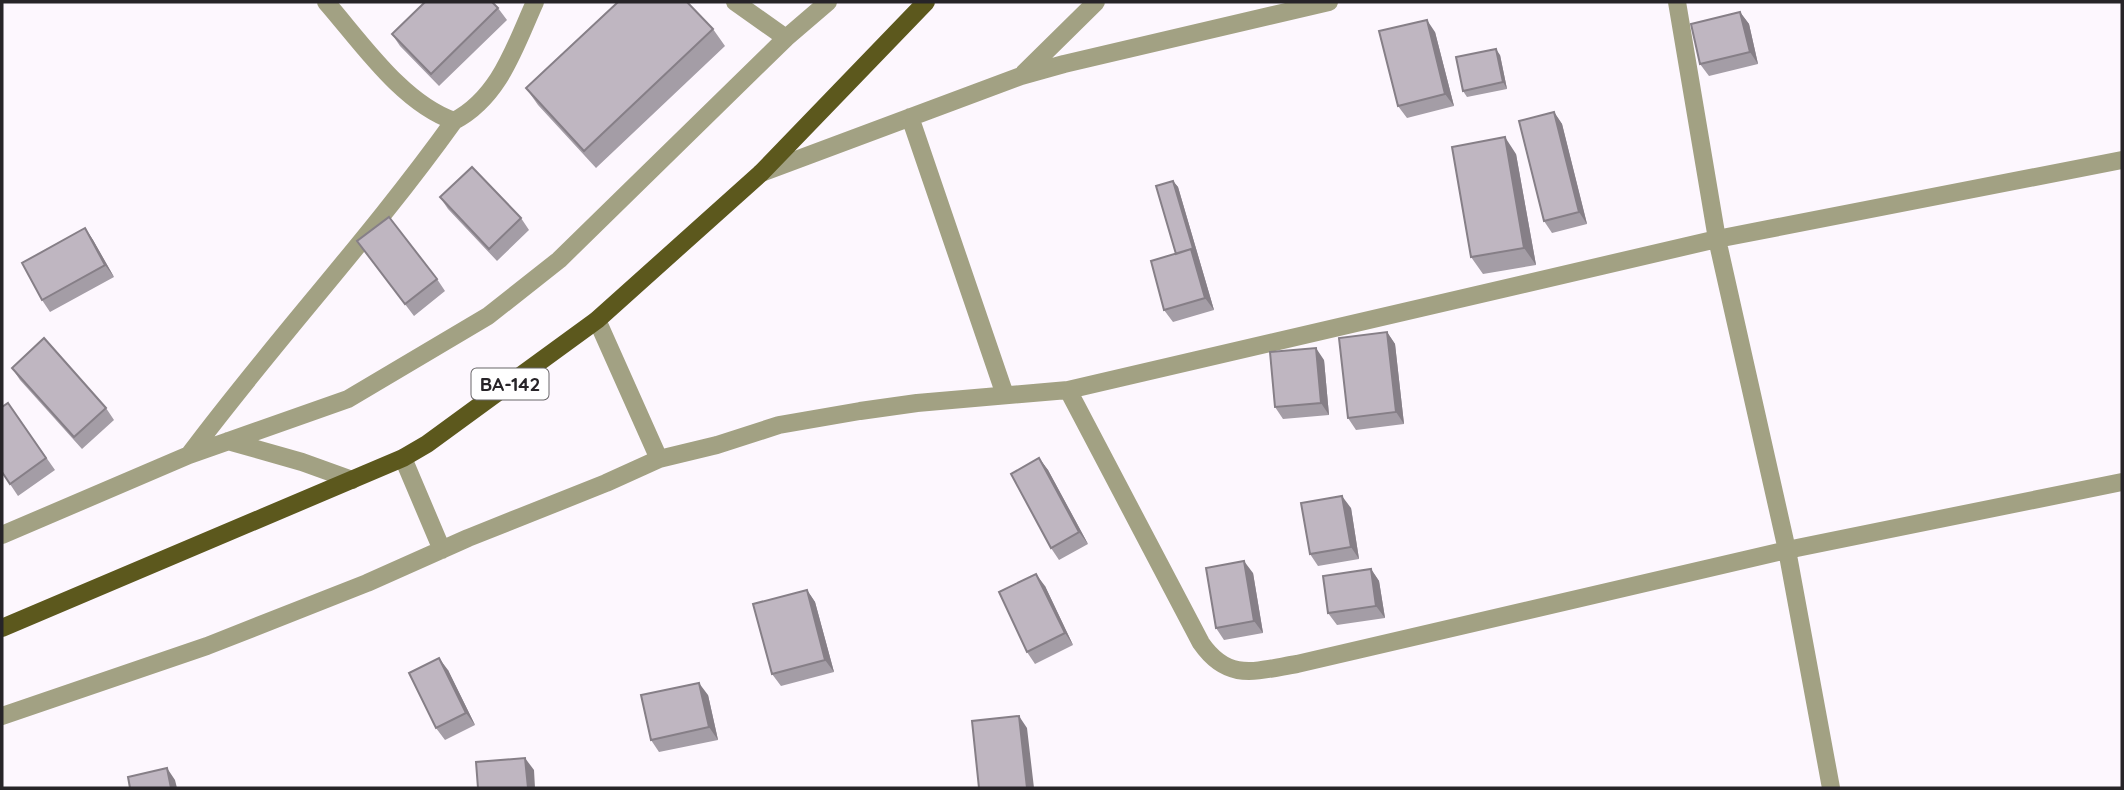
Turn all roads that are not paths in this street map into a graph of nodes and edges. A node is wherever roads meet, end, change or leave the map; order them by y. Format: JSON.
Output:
{"nodes":[{"id":1,"x":326,"y":2,"type":"edge"},
{"id":2,"x":535,"y":2,"type":"edge"},
{"id":3,"x":735,"y":2,"type":"edge"},
{"id":4,"x":828,"y":2,"type":"edge"},
{"id":5,"x":926,"y":2,"type":"edge"},
{"id":6,"x":1096,"y":2,"type":"edge"},
{"id":7,"x":1329,"y":2,"type":"edge"},
{"id":8,"x":1677,"y":2,"type":"edge"},
{"id":9,"x":786,"y":38,"type":"junction"},
{"id":10,"x":1021,"y":76,"type":"junction"},
{"id":11,"x":910,"y":117,"type":"junction"},
{"id":12,"x":454,"y":121,"type":"junction"},
{"id":13,"x":2122,"y":160,"type":"edge"},
{"id":14,"x":761,"y":173,"type":"junction"},
{"id":15,"x":1717,"y":239,"type":"junction"},
{"id":16,"x":597,"y":320,"type":"junction"},
{"id":17,"x":1068,"y":390,"type":"junction"},
{"id":18,"x":1005,"y":394,"type":"junction"},
{"id":19,"x":228,"y":441,"type":"junction"},
{"id":20,"x":189,"y":455,"type":"junction"},
{"id":21,"x":403,"y":458,"type":"junction"},
{"id":22,"x":659,"y":459,"type":"junction"},
{"id":23,"x":352,"y":480,"type":"junction"},
{"id":24,"x":2122,"y":482,"type":"edge"},
{"id":25,"x":2,"y":535,"type":"edge"},
{"id":26,"x":442,"y":550,"type":"junction"},
{"id":27,"x":1787,"y":550,"type":"junction"},
{"id":28,"x":2,"y":628,"type":"edge"},
{"id":29,"x":2,"y":716,"type":"edge"},
{"id":30,"x":1831,"y":788,"type":"edge"}],
"edges":[{"from":1,"to":12,"type":"street"},
{"from":2,"to":12,"type":"street"},
{"from":3,"to":9,"type":"street"},
{"from":4,"to":9,"type":"street"},
{"from":5,"to":14,"type":"main road","number":"BA-142"},
{"from":6,"to":10,"type":"street"},
{"from":7,"to":10,"type":"street"},
{"from":8,"to":15,"type":"street"},
{"from":9,"to":19,"type":"street"},
{"from":10,"to":11,"type":"street"},
{"from":11,"to":14,"type":"street"},
{"from":11,"to":18,"type":"street"},
{"from":12,"to":20,"type":"street"},
{"from":13,"to":15,"type":"street"},
{"from":14,"to":16,"type":"main road","number":"BA-142"},
{"from":15,"to":17,"type":"street"},
{"from":15,"to":27,"type":"street"},
{"from":16,"to":21,"type":"main road","number":"BA-142"},
{"from":16,"to":22,"type":"street"},
{"from":17,"to":18,"type":"street"},
{"from":17,"to":27,"type":"street"},
{"from":18,"to":22,"type":"street"},
{"from":19,"to":20,"type":"street"},
{"from":19,"to":23,"type":"street"},
{"from":20,"to":25,"type":"street"},
{"from":21,"to":23,"type":"main road","number":"BA-142"},
{"from":21,"to":26,"type":"street"},
{"from":22,"to":26,"type":"street"},
{"from":23,"to":28,"type":"main road","number":"BA-142"},
{"from":24,"to":27,"type":"street"},
{"from":26,"to":29,"type":"street"},
{"from":27,"to":30,"type":"street"}]}
